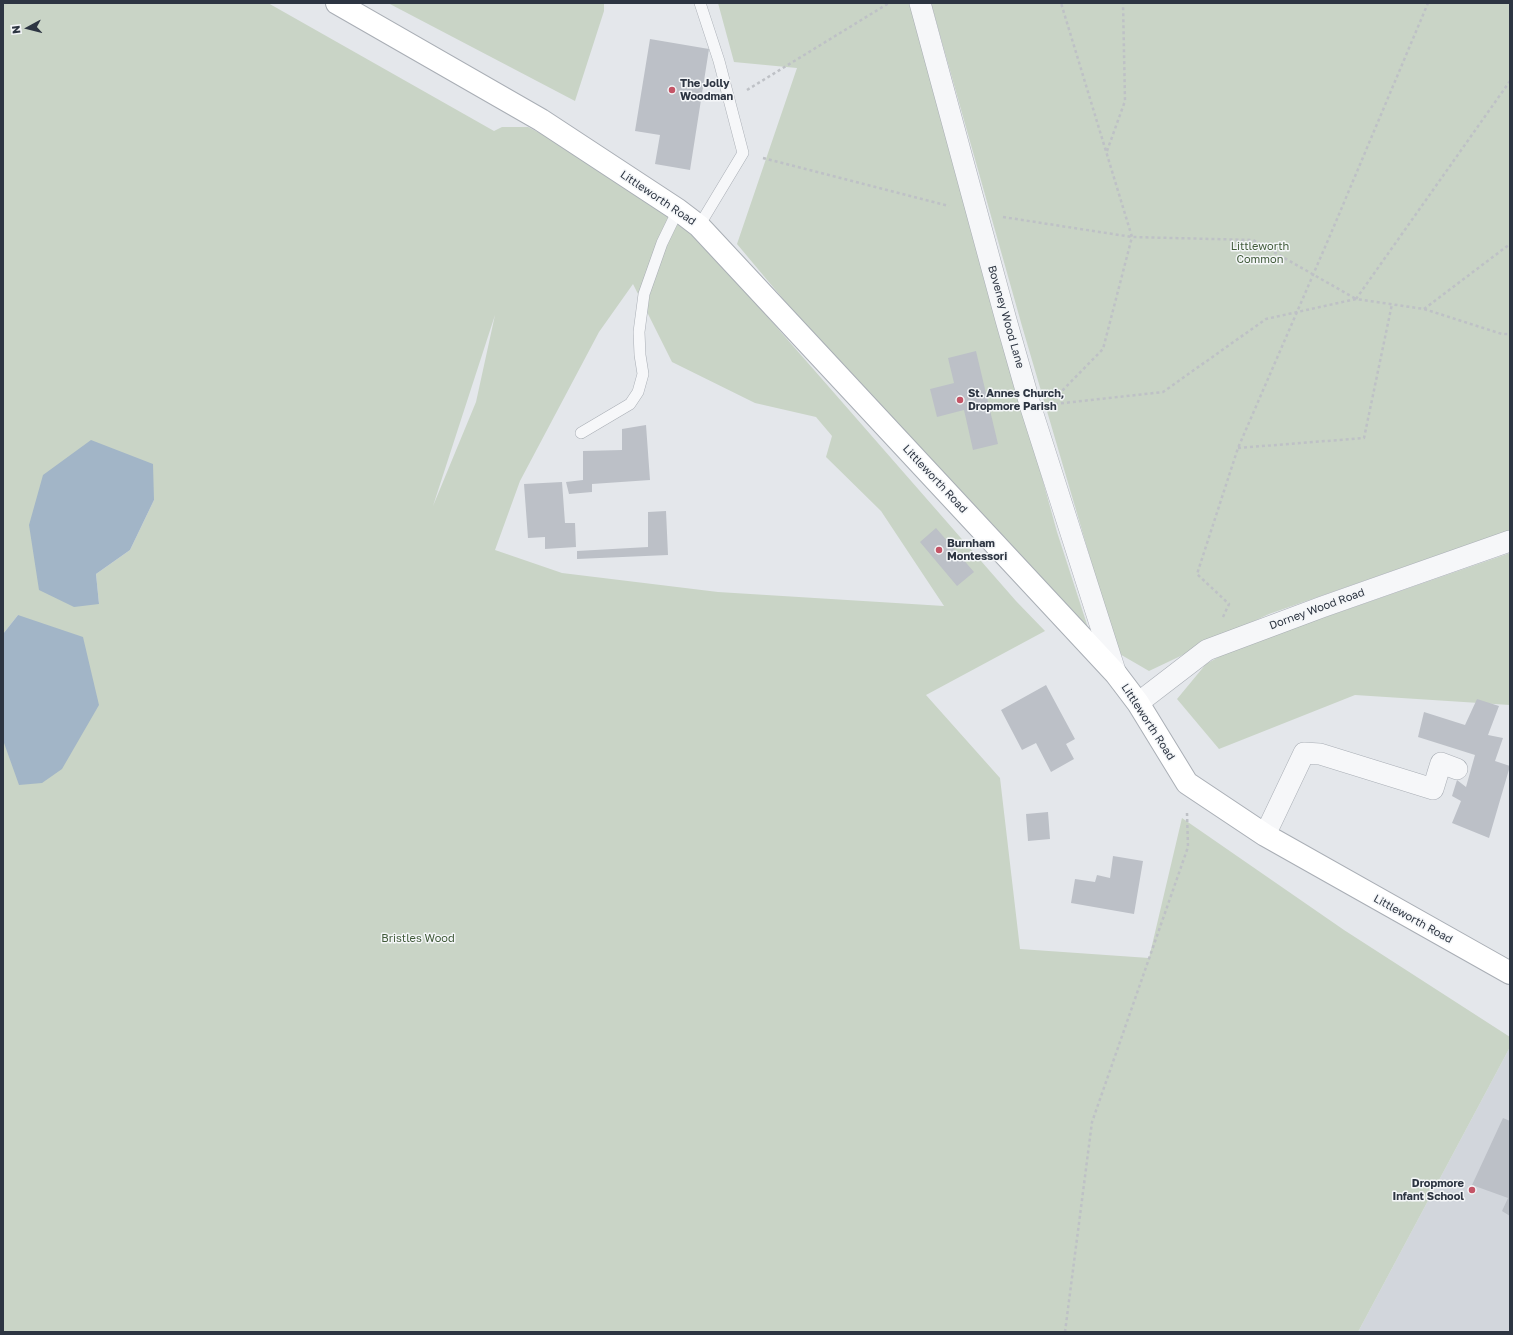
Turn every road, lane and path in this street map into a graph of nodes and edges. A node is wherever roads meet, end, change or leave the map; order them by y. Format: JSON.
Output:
{"nodes":[{"id":1,"x":337,"y":3,"type":"edge"},
{"id":2,"x":700,"y":3,"type":"edge"},
{"id":3,"x":889,"y":3,"type":"edge"},
{"id":4,"x":920,"y":3,"type":"edge"},
{"id":5,"x":1061,"y":3,"type":"edge"},
{"id":6,"x":1124,"y":3,"type":"edge"},
{"id":7,"x":1428,"y":3,"type":"edge"},
{"id":8,"x":1510,"y":81,"type":"edge"},
{"id":9,"x":730,"y":100,"type":"junction"},
{"id":10,"x":1107,"y":152,"type":"junction"},
{"id":11,"x":743,"y":153,"type":"junction"},
{"id":12,"x":678,"y":210,"type":"junction"},
{"id":13,"x":977,"y":213,"type":"junction"},
{"id":14,"x":700,"y":226,"type":"junction"},
{"id":15,"x":1132,"y":237,"type":"junction"},
{"id":16,"x":1510,"y":244,"type":"edge"},
{"id":17,"x":1313,"y":275,"type":"junction"},
{"id":18,"x":1356,"y":299,"type":"junction"},
{"id":19,"x":1392,"y":304,"type":"junction"},
{"id":20,"x":1424,"y":309,"type":"junction"},
{"id":21,"x":1297,"y":312,"type":"junction"},
{"id":22,"x":1510,"y":334,"type":"edge"},
{"id":23,"x":1040,"y":406,"type":"junction"},
{"id":24,"x":581,"y":433,"type":"dead end"},
{"id":25,"x":1238,"y":448,"type":"junction"},
{"id":26,"x":1510,"y":541,"type":"edge"},
{"id":27,"x":1207,"y":650,"type":"junction"},
{"id":28,"x":1116,"y":674,"type":"junction"},
{"id":29,"x":1138,"y":703,"type":"junction"},
{"id":30,"x":1457,"y":769,"type":"dead end"},
{"id":31,"x":1187,"y":783,"type":"junction"},
{"id":32,"x":1265,"y":835,"type":"junction"},
{"id":33,"x":1510,"y":973,"type":"edge"},
{"id":34,"x":1065,"y":1332,"type":"edge"}],
"edges":[{"from":1,"to":12,"type":"street","name":"Littleworth Road"},
{"from":2,"to":9,"type":"lane"},
{"from":3,"to":9,"type":"path"},
{"from":4,"to":13,"type":"street","name":"Boveney Wood Lane"},
{"from":5,"to":10,"type":"path"},
{"from":6,"to":10,"type":"path"},
{"from":7,"to":17,"type":"path"},
{"from":8,"to":18,"type":"path"},
{"from":9,"to":11,"type":"lane"},
{"from":10,"to":15,"type":"path"},
{"from":11,"to":13,"type":"path"},
{"from":11,"to":14,"type":"lane"},
{"from":12,"to":14,"type":"street","name":"Littleworth Road"},
{"from":12,"to":24,"type":"lane"},
{"from":13,"to":15,"type":"path"},
{"from":13,"to":23,"type":"street","name":"Boveney Wood Lane"},
{"from":14,"to":28,"type":"street","name":"Littleworth Road"},
{"from":15,"to":17,"type":"path"},
{"from":15,"to":23,"type":"path"},
{"from":16,"to":20,"type":"path"},
{"from":17,"to":18,"type":"path"},
{"from":17,"to":21,"type":"path"},
{"from":18,"to":19,"type":"path"},
{"from":18,"to":21,"type":"path"},
{"from":19,"to":20,"type":"path"},
{"from":19,"to":25,"type":"path"},
{"from":20,"to":22,"type":"path"},
{"from":21,"to":23,"type":"path"},
{"from":21,"to":25,"type":"path"},
{"from":23,"to":28,"type":"street","name":"Boveney Wood Lane"},
{"from":25,"to":27,"type":"path"},
{"from":26,"to":27,"type":"street","name":"Dorney Wood Road"},
{"from":27,"to":29,"type":"street","name":"Dorney Wood Road"},
{"from":28,"to":29,"type":"street","name":"Littleworth Road"},
{"from":29,"to":31,"type":"street","name":"Littleworth Road"},
{"from":30,"to":32,"type":"street"},
{"from":31,"to":32,"type":"street","name":"Littleworth Road"},
{"from":31,"to":34,"type":"path"},
{"from":32,"to":33,"type":"street","name":"Littleworth Road"}]}
